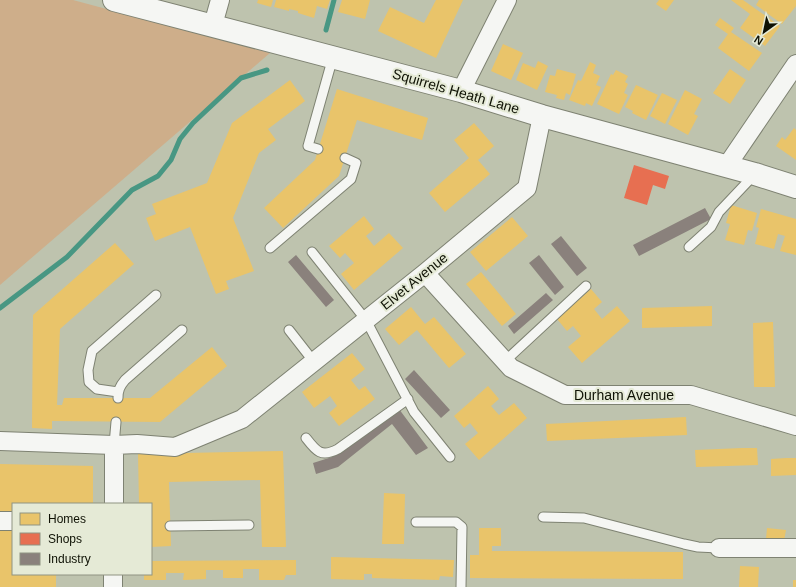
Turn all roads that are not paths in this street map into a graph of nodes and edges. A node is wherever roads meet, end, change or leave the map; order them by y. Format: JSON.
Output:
{"nodes":[{"id":1,"x":114,"y":0,"type":"edge"},
{"id":2,"x":220,"y":0,"type":"edge"},
{"id":3,"x":507,"y":0,"type":"edge"},
{"id":4,"x":213,"y":25,"type":"junction"},
{"id":5,"x":333,"y":57,"type":"junction"},
{"id":6,"x":796,"y":64,"type":"edge"},
{"id":7,"x":461,"y":91,"type":"junction"},
{"id":8,"x":542,"y":116,"type":"junction"},
{"id":9,"x":318,"y":149,"type":"dead end"},
{"id":10,"x":345,"y":158,"type":"dead end"},
{"id":11,"x":726,"y":167,"type":"junction"},
{"id":12,"x":755,"y":174,"type":"junction"},
{"id":13,"x":796,"y":187,"type":"edge"},
{"id":14,"x":689,"y":247,"type":"dead end"},
{"id":15,"x":270,"y":248,"type":"dead end"},
{"id":16,"x":312,"y":252,"type":"dead end"},
{"id":17,"x":425,"y":273,"type":"junction"},
{"id":18,"x":586,"y":286,"type":"dead end"},
{"id":19,"x":156,"y":295,"type":"dead end"},
{"id":20,"x":366,"y":320,"type":"junction"},
{"id":21,"x":182,"y":330,"type":"dead end"},
{"id":22,"x":289,"y":330,"type":"dead end"},
{"id":23,"x":314,"y":362,"type":"junction"},
{"id":24,"x":504,"y":362,"type":"junction"},
{"id":25,"x":408,"y":399,"type":"junction"},
{"id":26,"x":116,"y":422,"type":"dead end"},
{"id":27,"x":796,"y":426,"type":"edge"},
{"id":28,"x":306,"y":438,"type":"dead end"},
{"id":29,"x":0,"y":441,"type":"edge"},
{"id":30,"x":114,"y":445,"type":"junction"},
{"id":31,"x":450,"y":457,"type":"dead end"},
{"id":32,"x":114,"y":503,"type":"edge"},
{"id":33,"x":543,"y":516,"type":"dead end"},
{"id":34,"x":0,"y":521,"type":"edge"},
{"id":35,"x":12,"y":521,"type":"edge"},
{"id":36,"x":416,"y":522,"type":"dead end"},
{"id":37,"x":249,"y":525,"type":"dead end"},
{"id":38,"x":170,"y":526,"type":"dead end"},
{"id":39,"x":719,"y":548,"type":"joint"},
{"id":40,"x":796,"y":548,"type":"edge"},
{"id":41,"x":113,"y":575,"type":"edge"},
{"id":42,"x":113,"y":587,"type":"edge"},
{"id":43,"x":461,"y":587,"type":"edge"}],
"edges":[{"from":1,"to":4,"type":"street","name":"Squirrels Heath Lane"},
{"from":2,"to":4,"type":"street"},
{"from":3,"to":7,"type":"street"},
{"from":4,"to":5,"type":"street","name":"Squirrels Heath Lane"},
{"from":5,"to":7,"type":"street","name":"Squirrels Heath Lane"},
{"from":5,"to":9,"type":"lane"},
{"from":6,"to":11,"type":"street"},
{"from":7,"to":8,"type":"street","name":"Squirrels Heath Lane"},
{"from":8,"to":11,"type":"street","name":"Squirrels Heath Lane"},
{"from":8,"to":17,"type":"street","name":"Elvet Avenue"},
{"from":10,"to":15,"type":"lane"},
{"from":11,"to":12,"type":"street","name":"Squirrels Heath Lane"},
{"from":12,"to":13,"type":"street","name":"Squirrels Heath Lane"},
{"from":12,"to":14,"type":"lane"},
{"from":16,"to":20,"type":"lane"},
{"from":17,"to":20,"type":"street","name":"Elvet Avenue"},
{"from":17,"to":24,"type":"street","name":"Durham Avenue"},
{"from":18,"to":24,"type":"lane"},
{"from":19,"to":21,"type":"lane"},
{"from":20,"to":23,"type":"street","name":"Elvet Avenue"},
{"from":20,"to":25,"type":"lane"},
{"from":22,"to":23,"type":"lane"},
{"from":23,"to":30,"type":"street","name":"Elvet Avenue"},
{"from":24,"to":27,"type":"street","name":"Durham Avenue"},
{"from":25,"to":28,"type":"lane"},
{"from":25,"to":31,"type":"lane"},
{"from":26,"to":30,"type":"lane"},
{"from":29,"to":30,"type":"street","name":"Elvet Avenue"},
{"from":30,"to":32,"type":"street"},
{"from":33,"to":39,"type":"lane"},
{"from":34,"to":35,"type":"street"},
{"from":36,"to":43,"type":"lane"},
{"from":37,"to":38,"type":"lane"},
{"from":39,"to":40,"type":"street"},
{"from":41,"to":42,"type":"street"}]}
